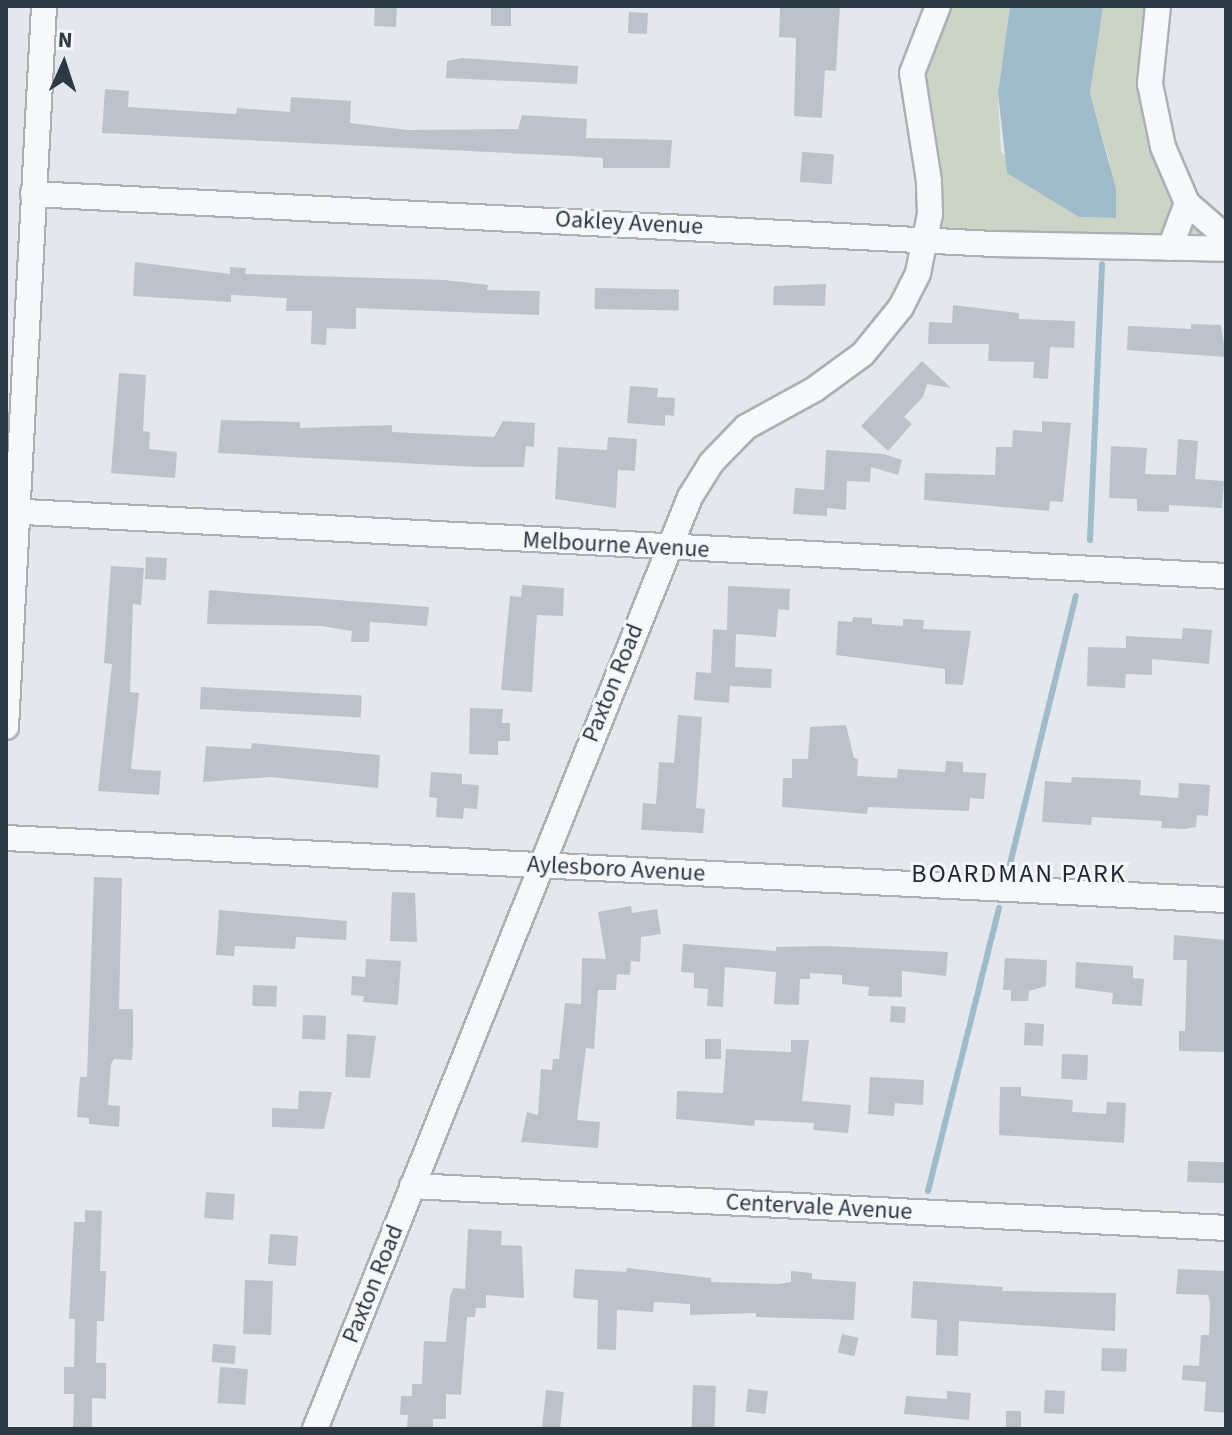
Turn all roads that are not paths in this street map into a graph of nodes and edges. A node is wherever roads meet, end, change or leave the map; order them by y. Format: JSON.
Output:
{"nodes":[{"id":1,"x":44,"y":6,"type":"edge"},
{"id":2,"x":938,"y":6,"type":"edge"},
{"id":3,"x":1158,"y":6,"type":"edge"},
{"id":4,"x":33,"y":194,"type":"junction"},
{"id":5,"x":1187,"y":203,"type":"junction"},
{"id":6,"x":1226,"y":237,"type":"edge"},
{"id":7,"x":925,"y":240,"type":"junction"},
{"id":8,"x":1170,"y":248,"type":"junction"},
{"id":9,"x":1226,"y":249,"type":"edge"},
{"id":10,"x":12,"y":512,"type":"edge"},
{"id":11,"x":668,"y":548,"type":"junction"},
{"id":12,"x":1226,"y":576,"type":"edge"},
{"id":13,"x":6,"y":727,"type":"edge"},
{"id":14,"x":6,"y":838,"type":"edge"},
{"id":15,"x":540,"y":865,"type":"junction"},
{"id":16,"x":1226,"y":900,"type":"edge"},
{"id":17,"x":412,"y":1186,"type":"junction"},
{"id":18,"x":1226,"y":1228,"type":"edge"},
{"id":19,"x":315,"y":1429,"type":"edge"}],
"edges":[{"from":1,"to":4,"type":"street"},
{"from":2,"to":7,"type":"street","name":"Paxton Road"},
{"from":3,"to":5,"type":"street"},
{"from":4,"to":7,"type":"street","name":"Oakley Avenue"},
{"from":4,"to":10,"type":"street"},
{"from":5,"to":6,"type":"street"},
{"from":5,"to":8,"type":"street"},
{"from":7,"to":8,"type":"street","name":"Oakley Avenue"},
{"from":7,"to":11,"type":"street","name":"Paxton Road"},
{"from":8,"to":9,"type":"street","name":"Oakley Avenue"},
{"from":10,"to":11,"type":"street","name":"Melbourne Avenue"},
{"from":10,"to":13,"type":"street"},
{"from":11,"to":12,"type":"street","name":"Melbourne Avenue"},
{"from":11,"to":15,"type":"street","name":"Paxton Road"},
{"from":14,"to":15,"type":"street","name":"Aylesboro Avenue"},
{"from":15,"to":16,"type":"street","name":"Aylesboro Avenue"},
{"from":15,"to":17,"type":"street","name":"Paxton Road"},
{"from":17,"to":18,"type":"street","name":"Centervale Avenue"},
{"from":17,"to":19,"type":"street","name":"Paxton Road"}]}
